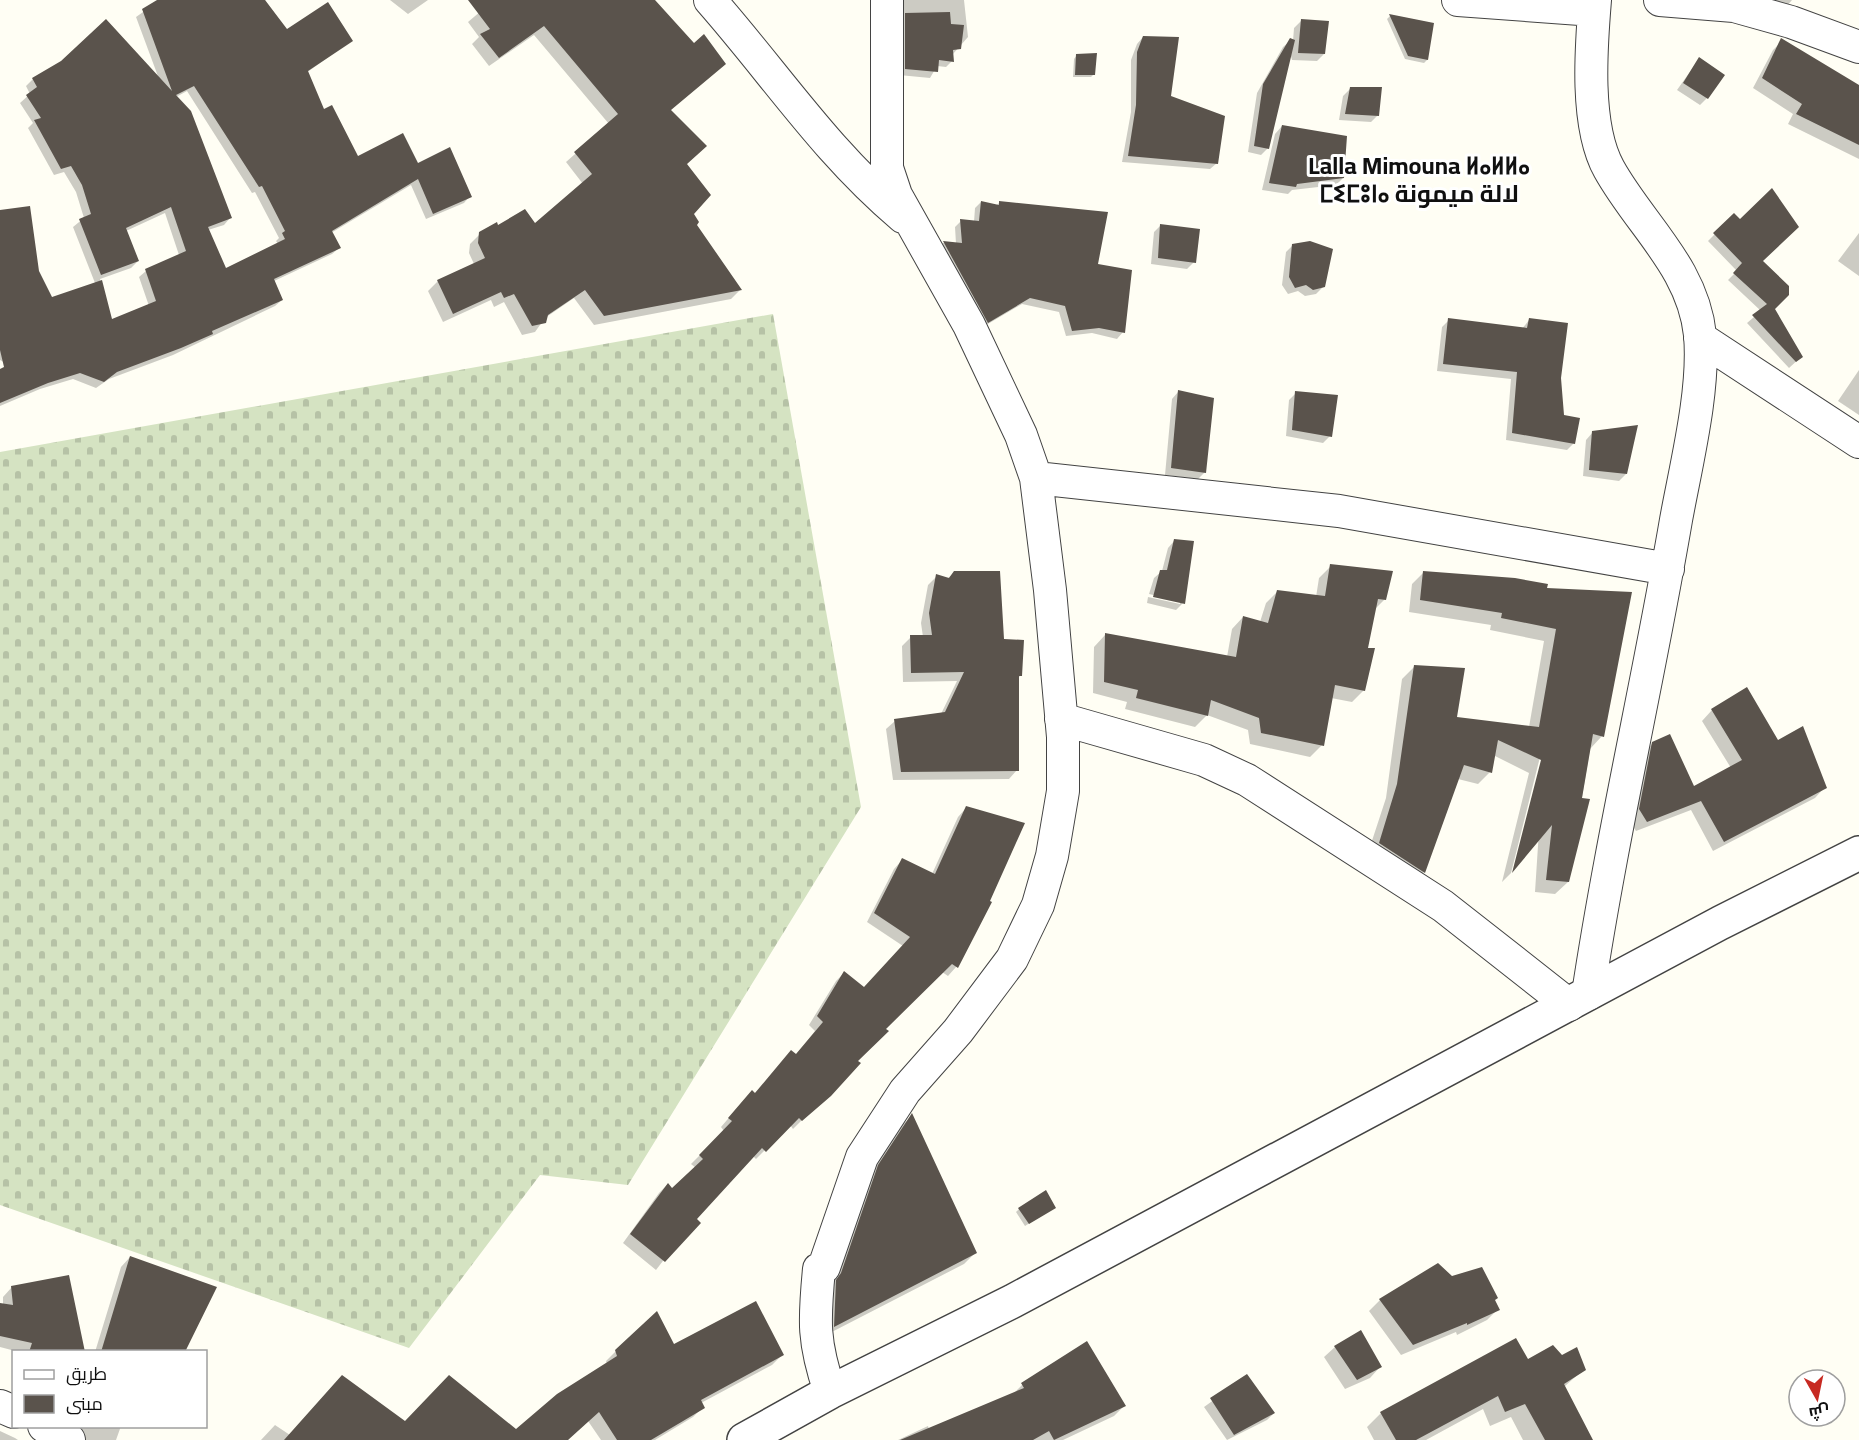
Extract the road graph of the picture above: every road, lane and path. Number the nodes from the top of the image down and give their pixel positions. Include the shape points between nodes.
1 (710, 0) edge
2 (887, 0) edge
3 (1458, 0) edge
4 (1660, 0) edge
5 (1595, 5) edge
6 (1859, 47) edge
7 (910, 223) junction
8 (1700, 338) junction
9 (1859, 442) edge
10 (1036, 478) junction
11 (1668, 569) junction
12 (1061, 719) junction
13 (1859, 853) edge
14 (1578, 999) junction
15 (830, 1392) junction
16 (48, 1428) edge
17 (69, 1440) edge
18 (744, 1440) edge

1 - 7 street via 812,127 867,187
2 - 7 street via 887,168
3 - 5 street
4 - 6 street via 1734,6
5 - 8 street via 1593,92 1597,130 1608,167 1679,271 1695,305
7 - 10 street via 969,326 1022,435
8 - 9 street
8 - 11 street via 1696,406
10 - 11 street via 1339,511
10 - 12 street
11 - 14 street
12 - 14 street via 1204,760 1247,780 1443,906
12 - 15 street via 1064,790 1038,905 1012,959 958,1031 905,1091 862,1157 824,1267 819,1269 814,1317 818,1356
13 - 14 street
14 - 15 street via 1013,1301
15 - 18 street
16 - 17 street

